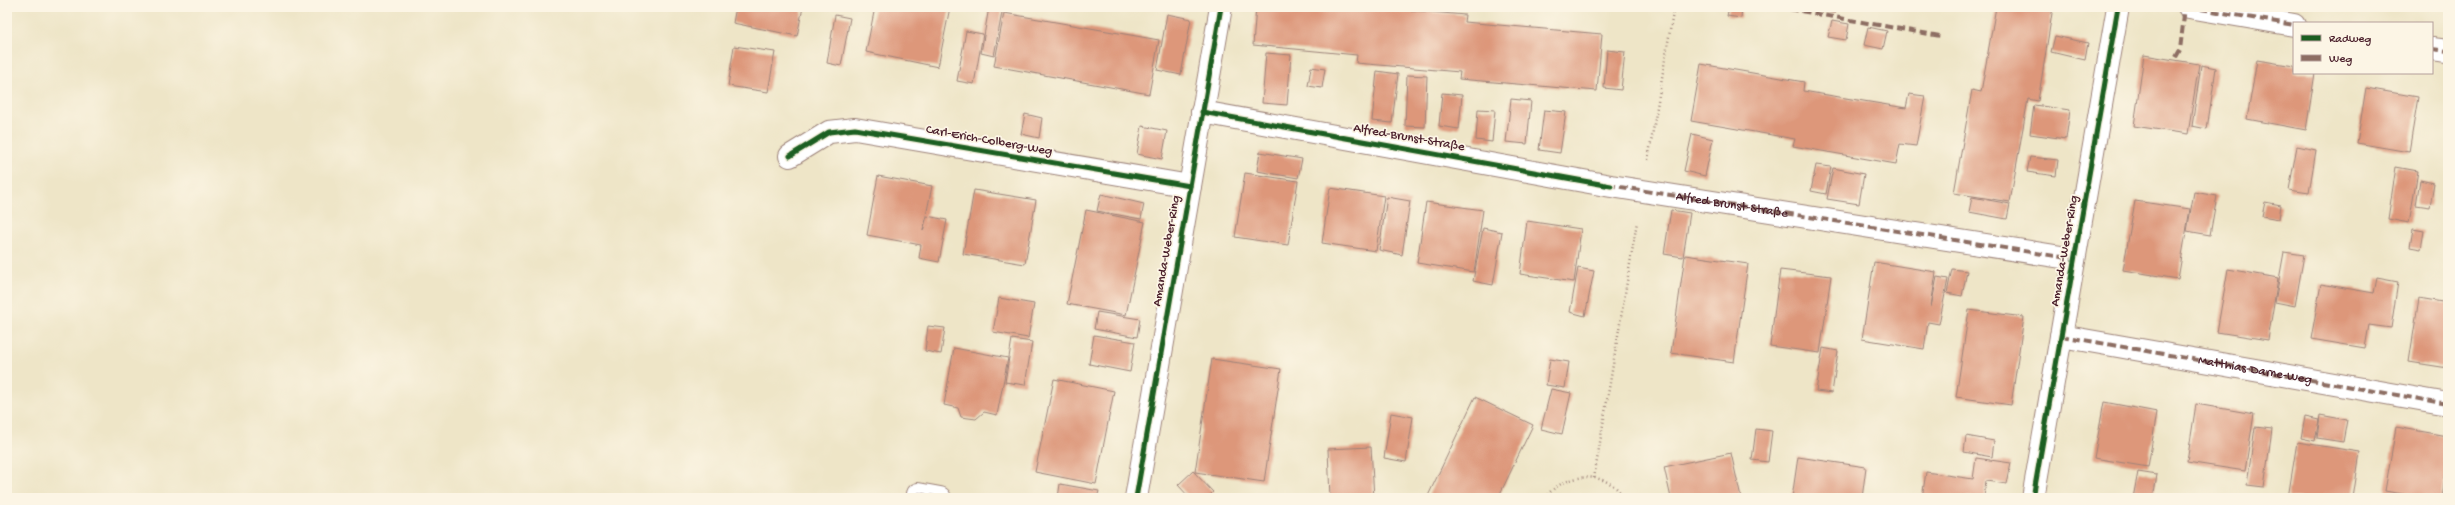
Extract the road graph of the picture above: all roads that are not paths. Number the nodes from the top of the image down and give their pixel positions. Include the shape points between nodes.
1 (1221, 7) edge
2 (2118, 7) edge
3 (2189, 7) edge
4 (2293, 25) edge
5 (2433, 49) edge
6 (2448, 51) edge
7 (1202, 112) junction
8 (790, 156) dead end
9 (1190, 186) junction
10 (2074, 259) junction
11 (2061, 336) junction
12 (2448, 404) edge
13 (918, 494) dead end
14 (940, 498) edge
15 (1136, 498) edge
16 (2033, 498) edge

1 - 7 street, Amanda-Weber-Ring
2 - 10 street, Amanda-Weber-Ring
3 - 4 street
5 - 6 street
7 - 9 street, Amanda-Weber-Ring
7 - 10 street, Alfred-Brunst-Straße via 1611,186
8 - 9 street, Carl-Erich-Colberg-Weg via 829,132 854,129
9 - 15 street, Amanda-Weber-Ring
10 - 11 street, Amanda-Weber-Ring
11 - 12 street, Matthias-Darne-Weg
11 - 16 street, Amanda-Weber-Ring
13 - 14 street

